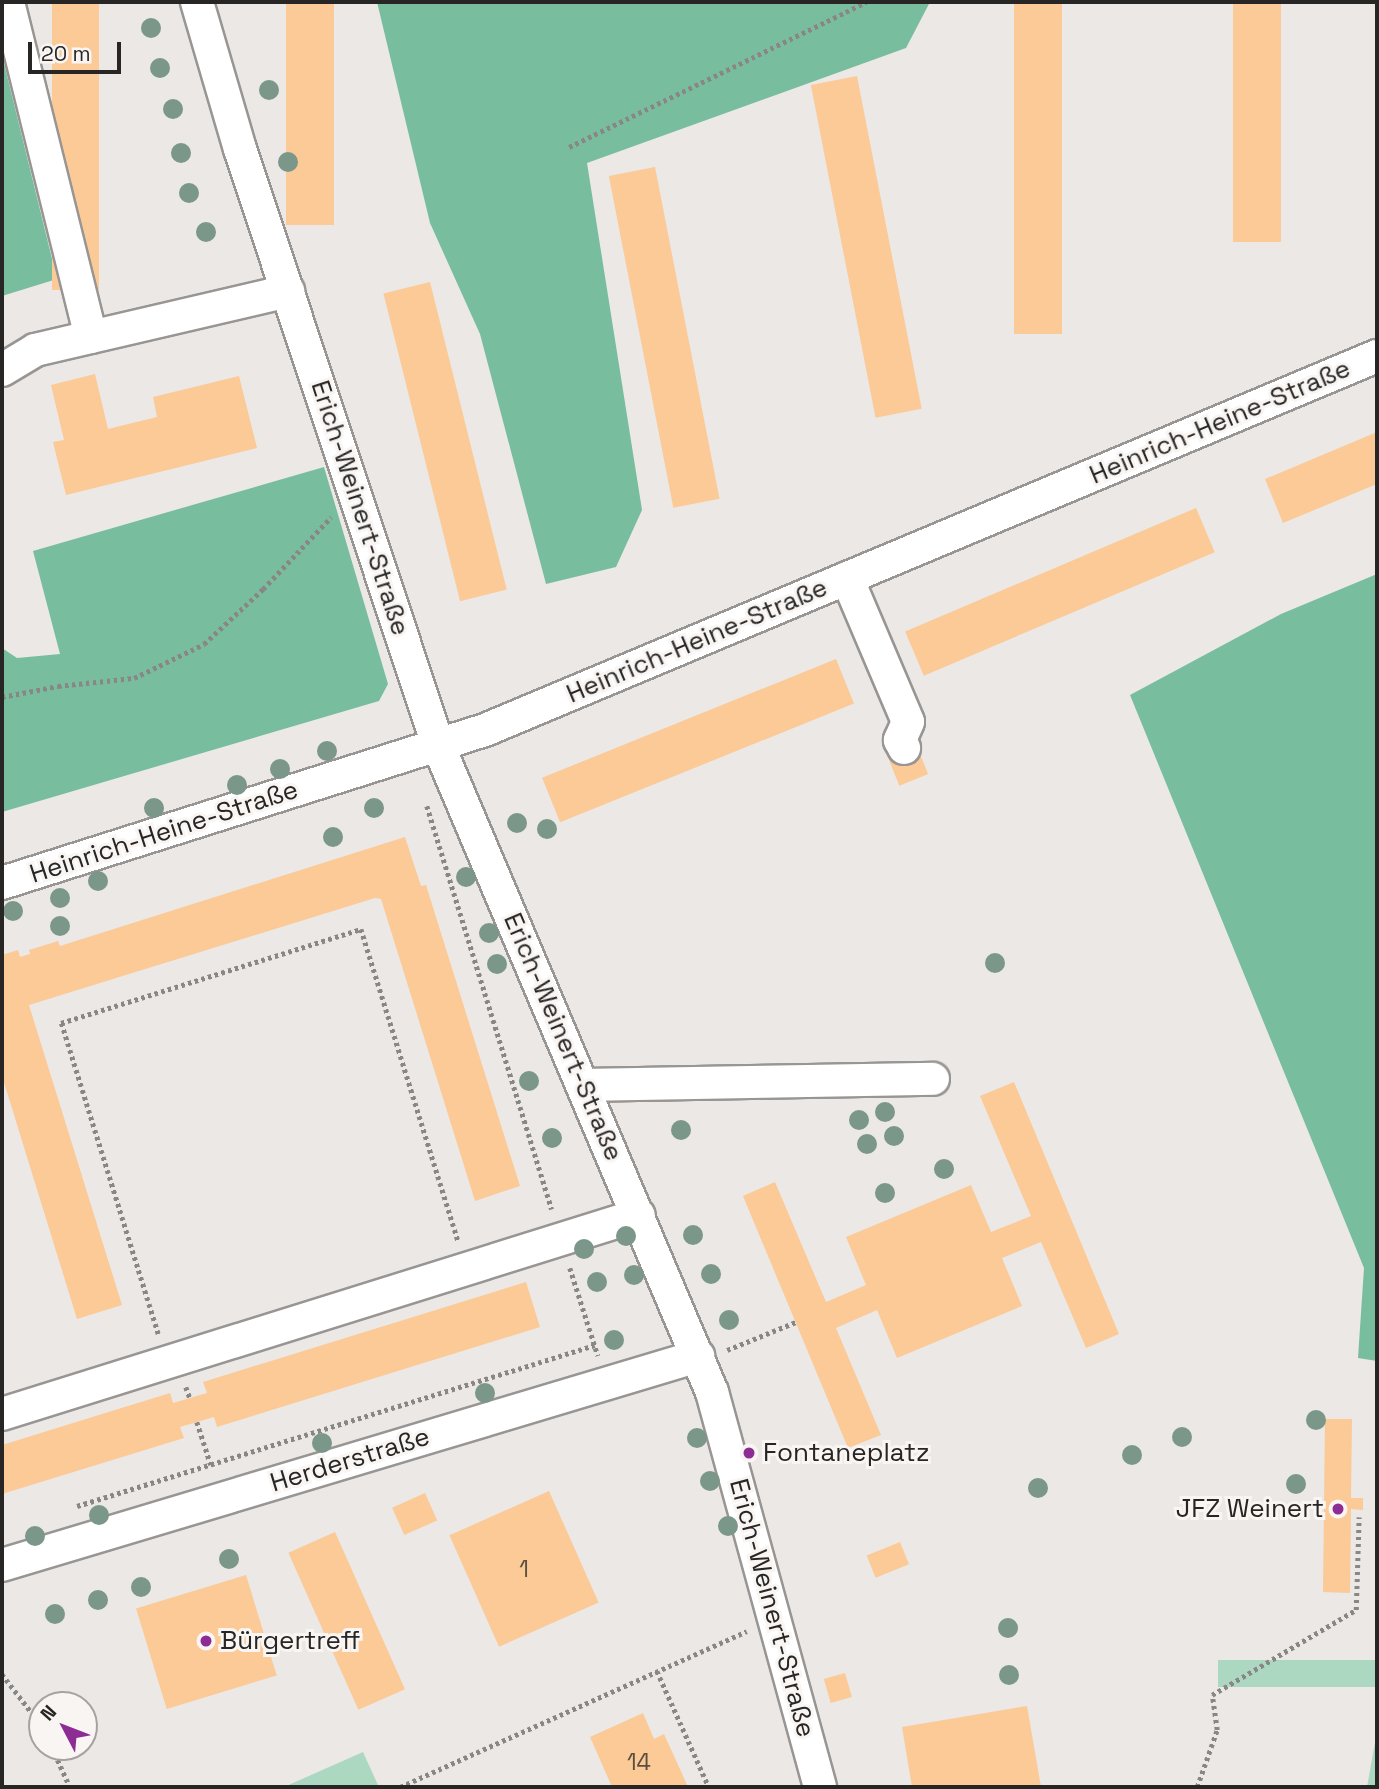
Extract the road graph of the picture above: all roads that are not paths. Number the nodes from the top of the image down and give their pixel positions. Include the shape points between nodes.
1 (8, 2) edge
2 (197, 2) edge
3 (288, 292) junction
4 (90, 337) junction
5 (1377, 356) edge
6 (2, 370) edge
7 (847, 578) junction
8 (904, 748) dead end
9 (425, 749) junction
10 (2, 883) edge
11 (933, 1079) dead end
12 (583, 1085) junction
13 (639, 1215) junction
14 (698, 1356) junction
15 (2, 1414) edge
16 (2, 1565) edge
17 (820, 1787) edge

1 - 4 street
2 - 3 street, Erich-Weinert-Straße
3 - 4 street
3 - 9 street, Erich-Weinert-Straße via 355,492
4 - 6 street via 35,350
5 - 7 street, Heinrich-Heine-Straße
7 - 8 street via 908,722 900,740
7 - 9 street, Heinrich-Heine-Straße via 485,730
9 - 10 street, Heinrich-Heine-Straße
9 - 12 street, Erich-Weinert-Straße
11 - 12 street
12 - 13 street, Erich-Weinert-Straße
13 - 14 street, Erich-Weinert-Straße
13 - 15 street
14 - 16 street, Herderstraße
14 - 17 street, Erich-Weinert-Straße via 722,1422

